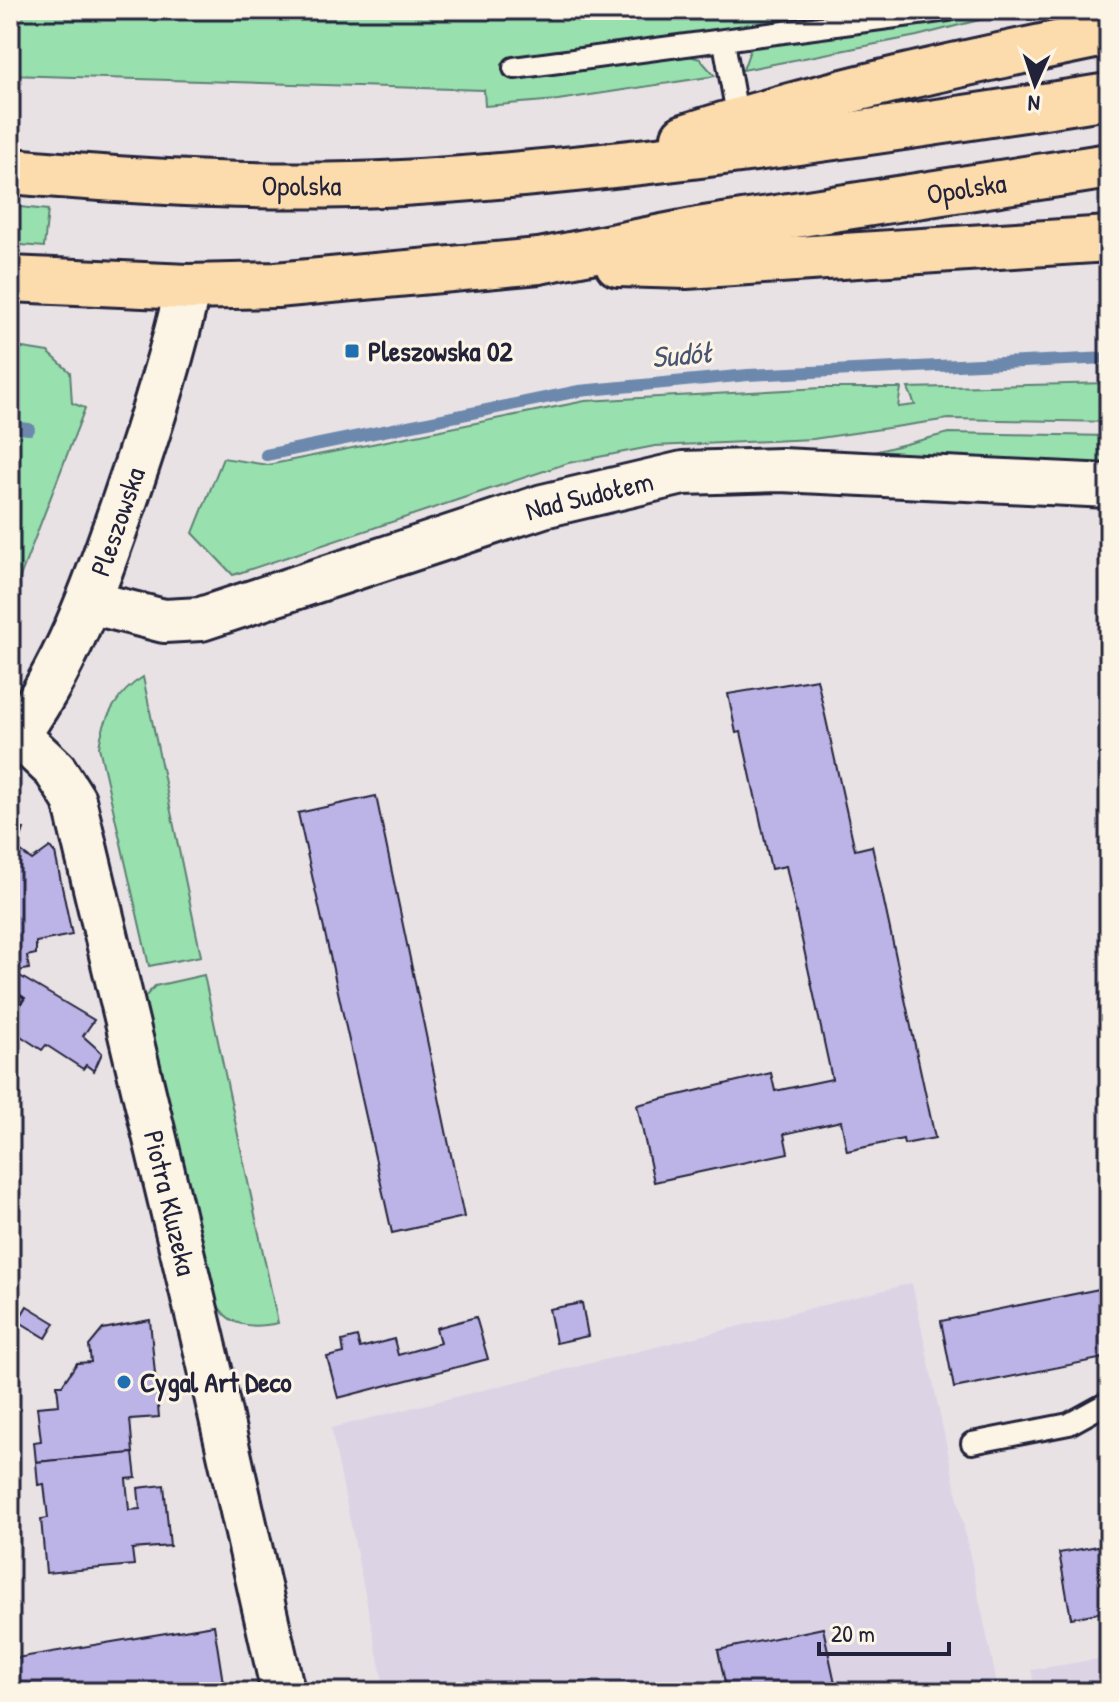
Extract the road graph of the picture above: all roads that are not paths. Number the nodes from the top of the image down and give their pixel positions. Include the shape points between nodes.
1 (948, 10) edge
2 (1109, 33) edge
3 (724, 42) junction
4 (514, 68) dead end
5 (1109, 96) edge
6 (738, 120) junction
7 (594, 165) junction
8 (1109, 166) edge
9 (10, 171) edge
10 (1109, 239) edge
11 (539, 261) junction
12 (10, 279) edge
13 (188, 287) junction
14 (1109, 486) edge
15 (89, 602) junction
16 (14, 739) edge
17 (1109, 1402) edge
18 (972, 1443) dead end
19 (283, 1692) edge

1 - 3 lane
2 - 6 main road, Opolska
3 - 4 lane
3 - 6 lane
5 - 7 main road, Opolska via 802,144
6 - 7 main road, Opolska
7 - 9 main road, Opolska via 460,179 324,185
8 - 11 main road, Opolska via 698,230
10 - 11 main road, Opolska via 686,266
11 - 13 main road, Opolska via 361,279
12 - 13 main road, Opolska
13 - 15 street, Pleszowska via 155,413
14 - 15 street, Nad Sudołem via 781,470 683,473 543,506 201,619 164,621
15 - 16 street, Pleszowska
16 - 19 street, Piotra Kluzeka via 60,777 79,820
17 - 18 lane via 1069,1424

